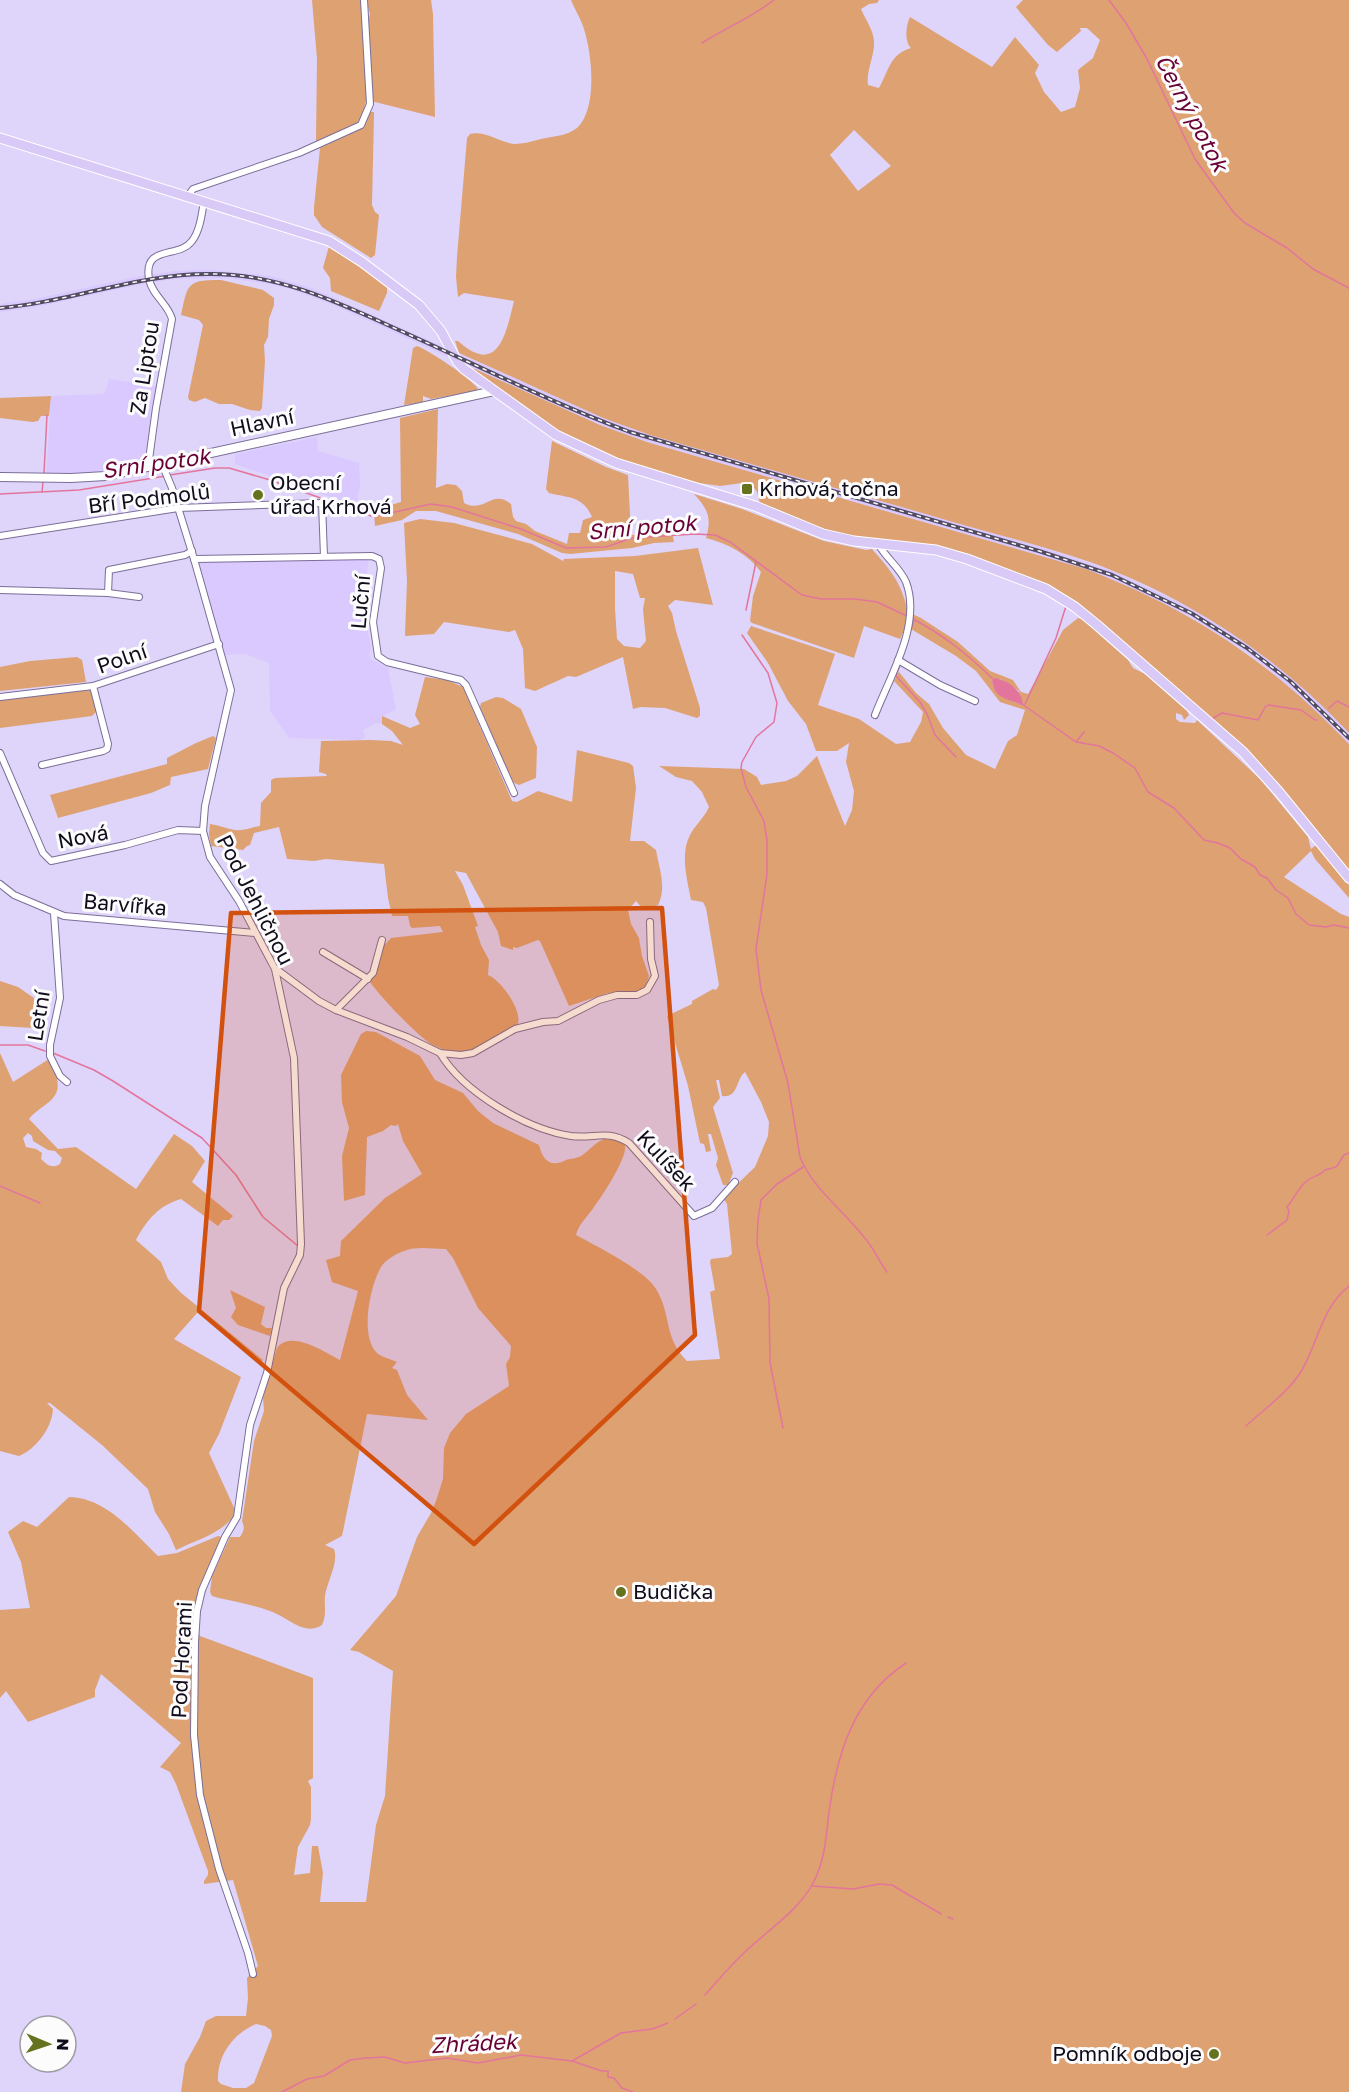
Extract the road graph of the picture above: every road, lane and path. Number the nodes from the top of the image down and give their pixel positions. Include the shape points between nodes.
1 (364, 0) edge
2 (0, 138) edge
3 (188, 196) junction
4 (204, 201) junction
5 (494, 392) junction
6 (162, 464) junction
7 (148, 466) junction
8 (0, 477) edge
9 (178, 507) junction
10 (0, 536) edge
11 (879, 545) junction
12 (192, 551) junction
13 (324, 556) junction
14 (194, 558) junction
15 (0, 590) edge
16 (108, 593) junction
17 (139, 597) dead end
18 (219, 644) junction
19 (898, 660) junction
20 (93, 686) junction
21 (0, 697) edge
22 (975, 701) dead end
23 (875, 715) dead end
24 (0, 753) edge
25 (42, 765) dead end
26 (514, 793) dead end
27 (202, 831) junction
28 (1349, 878) edge
29 (0, 884) edge
30 (54, 913) junction
31 (650, 922) dead end
32 (255, 933) junction
33 (382, 940) dead end
34 (323, 952) dead end
35 (275, 969) junction
36 (368, 979) junction
37 (336, 1010) junction
38 (440, 1053) junction
39 (67, 1082) dead end
40 (735, 1182) dead end
41 (284, 1288) joint
42 (251, 1971) dead end

1 - 3 street via 370,96 361,125 299,153 193,189
2 - 3 main road
3 - 4 main road
4 - 5 main road via 316,235 345,250 419,305 445,338 461,367
4 - 7 street, Za Liptou via 191,242 156,255 150,264 150,282 172,319
5 - 6 street, Hlavní
5 - 11 main road via 556,435 616,463 743,502 823,534
6 - 7 street, Hlavní
6 - 9 street, Pod Jehličnou
7 - 8 street, Hlavní via 87,478
9 - 10 street, Bří Podmolů
9 - 12 street, Pod Jehličnou
9 - 13 street, Bří Podmolů via 322,503
11 - 19 street via 906,582 910,594 910,617
11 - 28 main road via 936,550 967,559 1047,589 1075,607 1243,752
12 - 14 street, Pod Jehličnou
12 - 16 street via 109,570
13 - 14 street, Luční
13 - 26 street, Luční via 379,559 373,622 378,656 466,685
14 - 18 street, Pod Jehličnou
15 - 16 street
16 - 17 street
18 - 20 street, Polní
18 - 27 street, Pod Jehličnou via 231,690
19 - 22 street
19 - 23 street
20 - 21 street
20 - 25 street, Polní via 107,749
24 - 27 street, Nová via 43,853 51,861 178,830
27 - 32 street, Pod Jehličnou via 210,857
29 - 30 street, Barvířka via 14,895
30 - 32 street, Barvířka
30 - 39 street, Letní via 60,998 50,1056
31 - 38 street, Kulíšek via 655,976 647,990 599,1000 558,1022 515,1029 473,1053
32 - 35 street, Pod Jehličnou
33 - 36 street
34 - 36 street
35 - 37 street, Kulíšek
35 - 41 street, Pod Jehličnou via 294,1058 301,1236 300,1255
36 - 37 street
37 - 38 street, Kulíšek
38 - 40 street, Kulíšek via 466,1083 511,1115 571,1136 621,1137 694,1216 712,1208
41 - 42 street, Pod Horami via 267,1373 250,1425 237,1517 202,1590 195,1642 194,1735 200,1795

